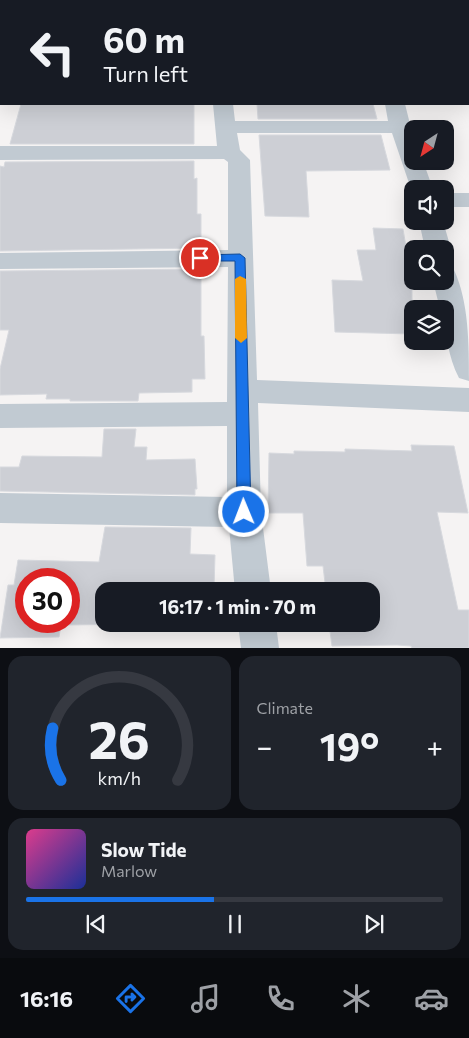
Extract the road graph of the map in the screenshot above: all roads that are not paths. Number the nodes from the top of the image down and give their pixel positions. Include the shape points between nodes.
1 (395, 105) edge
2 (226, 127) edge
3 (400, 127) junction
4 (0, 153) edge
5 (419, 180) edge
6 (454, 200) edge
7 (469, 200) edge
8 (240, 258) junction
9 (0, 261) edge
10 (449, 290) edge
11 (469, 370) edge
12 (469, 400) edge
13 (242, 402) junction
14 (0, 416) edge
15 (0, 508) edge
16 (244, 512) junction
17 (252, 582) edge
18 (258, 632) edge
19 (260, 648) edge

1 - 3 street
2 - 3 street
2 - 4 street
2 - 8 street via 239,160
3 - 5 street
6 - 7 street
8 - 9 street
8 - 13 street
10 - 11 street
12 - 13 street
13 - 14 street
13 - 16 street
15 - 16 street
16 - 17 street
18 - 19 street

